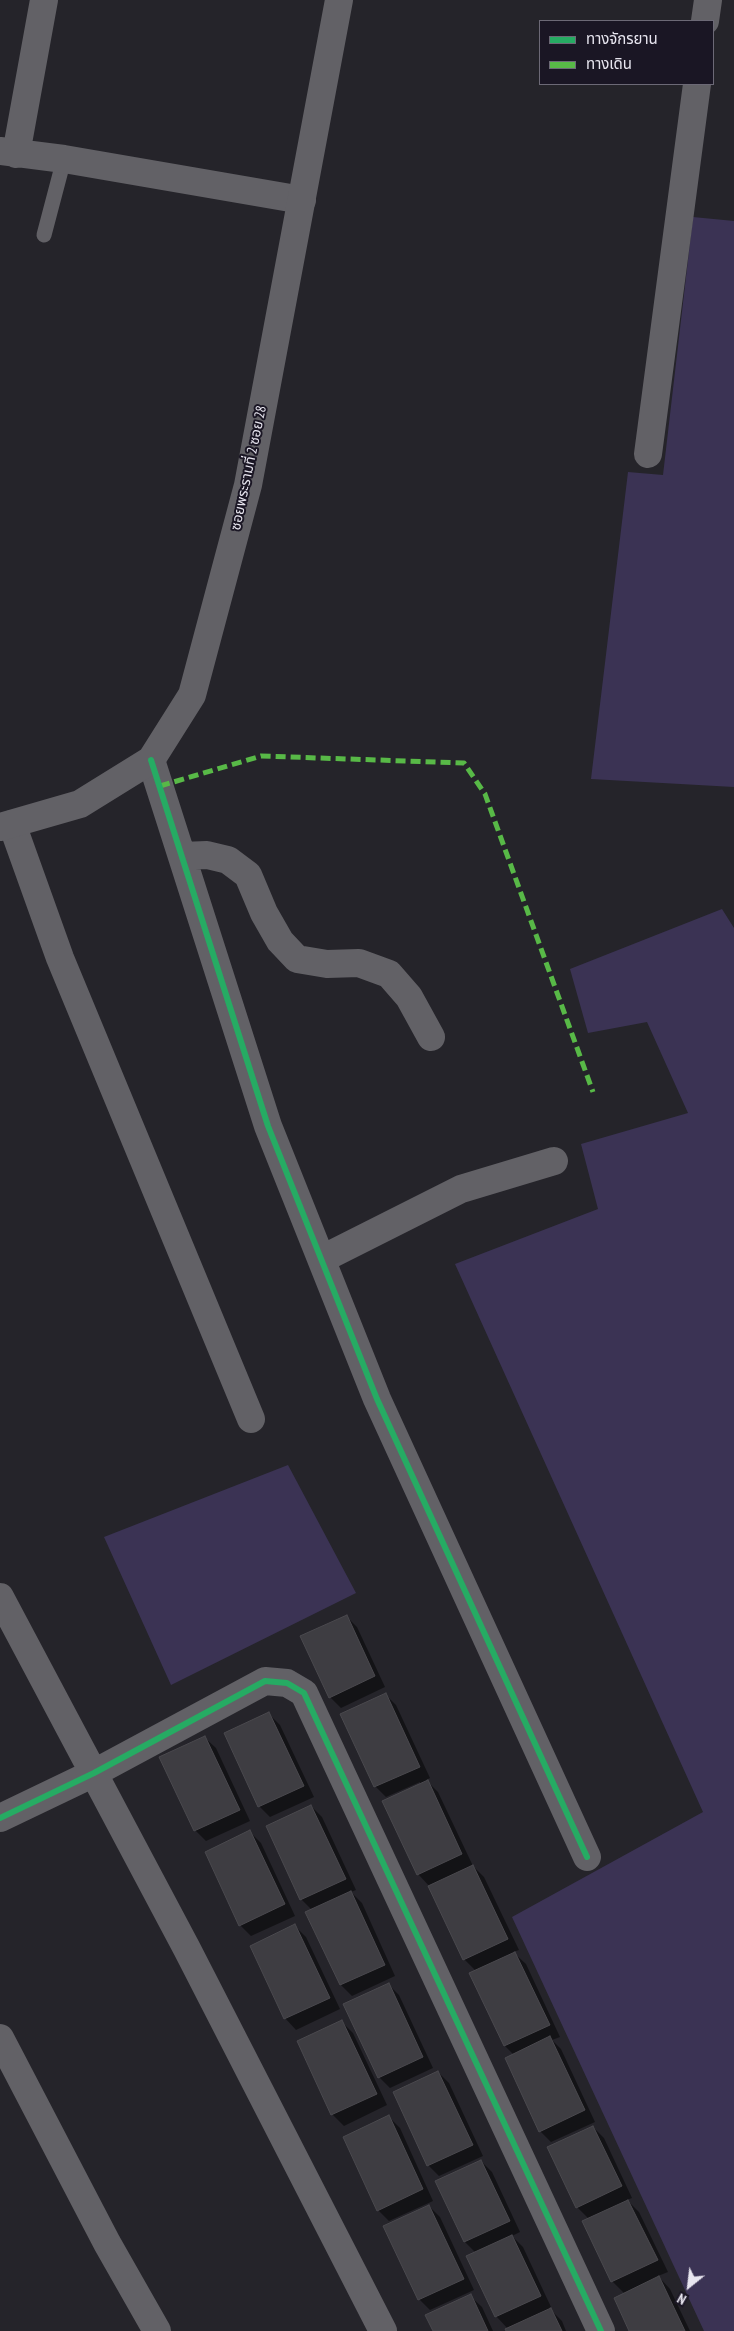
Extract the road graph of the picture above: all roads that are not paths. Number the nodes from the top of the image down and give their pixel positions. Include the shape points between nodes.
1 (44, 0) edge
2 (339, 0) edge
3 (708, 0) edge
4 (705, 20) edge
5 (696, 85) edge
6 (8, 152) edge
7 (64, 159) junction
8 (302, 200) junction
9 (44, 236) dead end
10 (648, 454) dead end
11 (151, 760) junction
12 (6, 825) edge
13 (182, 856) junction
14 (430, 1037) dead end
15 (554, 1161) dead end
16 (322, 1260) junction
17 (251, 1419) dead end
18 (0, 1597) edge
19 (94, 1773) junction
20 (0, 1818) edge
21 (587, 1857) dead end
22 (0, 2038) edge
23 (157, 2331) edge
24 (383, 2331) edge
25 (601, 2331) edge

1 - 6 street
2 - 8 street, ซอยพระรามที่ 2 ซอย 28
3 - 4 street
5 - 10 street
6 - 7 street
7 - 8 street
7 - 9 lane
8 - 11 street, ซอยพระรามที่ 2 ซอย 28 via 248,485 192,695
11 - 12 street, ซอยพระรามที่ 2 ซอย 28 via 80,804
11 - 13 street
12 - 17 street
13 - 14 street via 207,855 228,860 248,875 280,941 297,959 327,964 360,963 390,974 409,997
13 - 16 street via 268,1126
15 - 16 street via 461,1189
16 - 21 street via 377,1399
18 - 19 street
19 - 20 street
19 - 24 street
19 - 25 street via 265,1681 287,1683 304,1693
22 - 23 street

